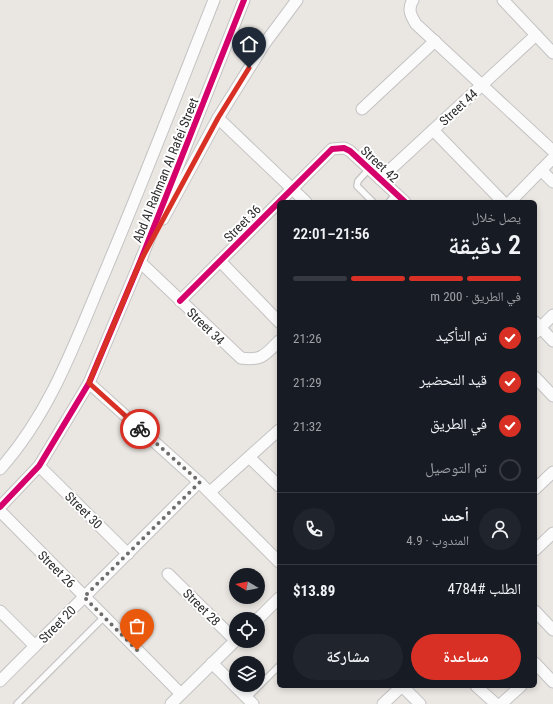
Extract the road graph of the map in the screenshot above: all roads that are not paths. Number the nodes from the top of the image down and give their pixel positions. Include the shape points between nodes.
1 (214, 0) edge
2 (244, 0) edge
3 (297, 0) edge
4 (413, 0) edge
5 (503, 0) edge
6 (536, 35) junction
7 (435, 41) junction
8 (553, 53) edge
9 (482, 85) junction
10 (362, 110) dead end
11 (218, 118) junction
12 (433, 130) junction
13 (338, 147) joint
14 (553, 151) edge
15 (553, 158) edge
16 (369, 169) junction
17 (542, 170) junction
18 (380, 179) junction
19 (553, 182) edge
20 (292, 189) junction
21 (392, 198) edge
22 (281, 200) edge
23 (304, 200) edge
24 (371, 200) edge
25 (501, 200) edge
26 (512, 200) edge
27 (277, 204) edge
28 (220, 261) junction
29 (140, 262) junction
30 (180, 301) junction
31 (553, 315) edge
32 (277, 320) edge
33 (537, 327) edge
34 (553, 341) edge
35 (277, 343) edge
36 (537, 379) edge
37 (89, 383) junction
38 (553, 396) edge
39 (277, 432) edge
40 (250, 456) junction
41 (39, 466) junction
42 (0, 469) edge
43 (553, 472) edge
44 (200, 482) junction
45 (537, 482) edge
46 (277, 484) edge
47 (210, 492) junction
48 (0, 507) edge
49 (0, 511) edge
50 (553, 534) edge
51 (537, 548) edge
52 (128, 554) junction
53 (277, 560) edge
54 (168, 574) dead end
55 (84, 597) junction
56 (277, 600) edge
57 (0, 611) edge
58 (265, 612) edge
59 (537, 613) edge
60 (104, 617) junction
61 (553, 630) edge
62 (229, 633) edge
63 (35, 646) junction
64 (229, 647) edge
65 (212, 663) junction
66 (277, 668) edge
67 (537, 669) edge
68 (0, 681) edge
69 (553, 682) edge
70 (400, 688) edge
71 (404, 688) edge
72 (478, 688) edge
73 (519, 688) edge
74 (181, 694) junction
75 (250, 701) edge
76 (17, 704) edge
77 (171, 704) edge
78 (383, 704) edge
79 (420, 704) edge
80 (496, 704) edge
81 (502, 704) edge

1 - 42 street, Abd Al Rahman Al Rafei Street via 115,249 63,370 42,413
2 - 29 street, Abd Al Rahman Al Rafei Street
3 - 11 street, Abd Al Rahman Al Rafei Street via 265,43
4 - 7 street via 410,15
5 - 6 street
6 - 8 street
6 - 9 street, Street 44
7 - 9 street
7 - 10 street
9 - 12 street, Street 44
9 - 14 street
11 - 20 street
11 - 29 street, Abd Al Rahman Al Rafei Street
12 - 18 street, Street 44
12 - 25 street
13 - 16 street, Street 42 via 350,151
13 - 20 street, Street 36 via 328,153
15 - 17 street
16 - 18 street, Street 42
16 - 24 lane via 358,181 357,186
17 - 19 street
17 - 26 street
18 - 21 street, Street 42
20 - 22 street, Street 36
20 - 23 street
27 - 28 street, Street 36
28 - 30 street, Street 36
28 - 32 street
29 - 30 street, Street 34
29 - 37 street, Abd Al Rahman Al Rafei Street
30 - 35 street, Street 34 via 241,358 254,360 266,354
31 - 33 street
33 - 34 street
36 - 38 street
37 - 41 street, Abd Al Rahman Al Rafei Street
37 - 44 street
39 - 40 street
40 - 46 street
40 - 47 street
41 - 48 street, Abd Al Rahman Al Rafei Street
41 - 52 street, Street 30
43 - 45 street
44 - 47 street
44 - 52 street, Street 20
47 - 53 street
49 - 55 street, Street 26
50 - 51 street
52 - 55 street, Street 20
54 - 62 street, Street 28
55 - 60 street, Street 26
55 - 63 street, Street 20
56 - 58 street
57 - 63 street
59 - 61 street
60 - 74 street, Street 26
60 - 76 lane
63 - 68 street, Street 20
64 - 65 street
65 - 74 street
65 - 75 street
66 - 75 lane
67 - 69 street
70 - 78 street
71 - 79 street
72 - 80 street
73 - 81 street
74 - 77 street

